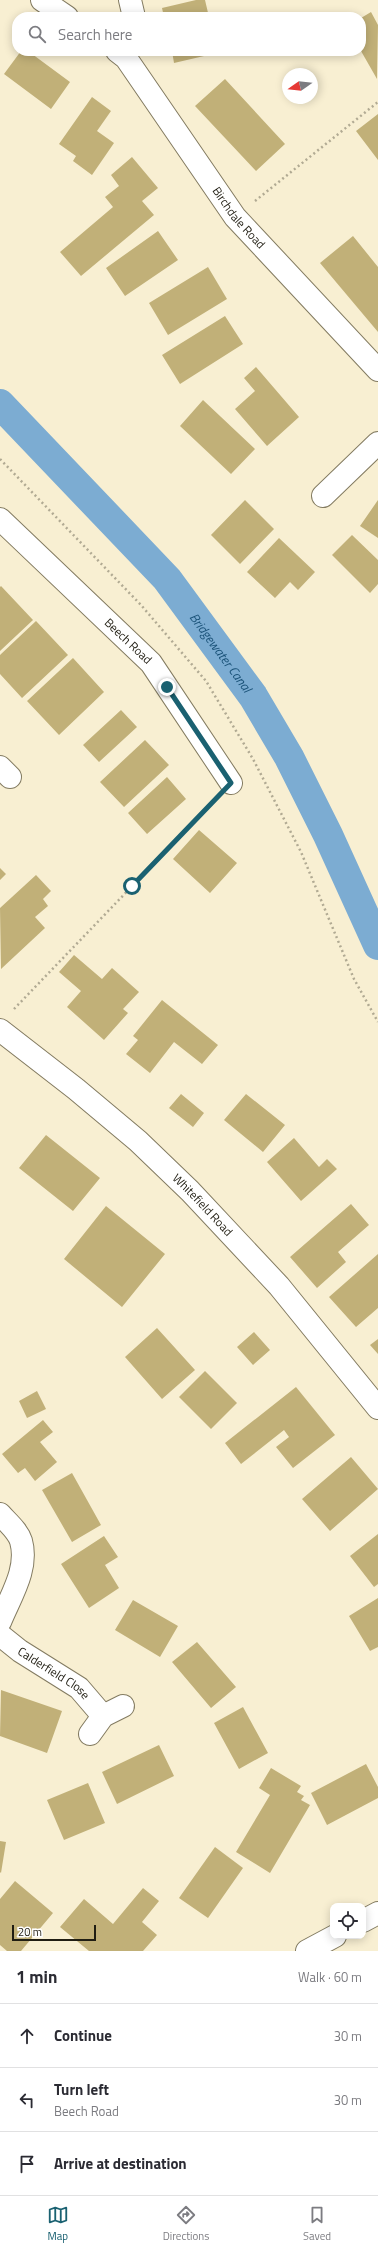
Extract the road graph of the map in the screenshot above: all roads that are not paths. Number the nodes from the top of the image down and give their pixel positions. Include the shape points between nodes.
1 (42, 0) edge
2 (130, 0) edge
3 (60, 12) edge
4 (133, 12) edge
5 (126, 56) edge
6 (378, 370) edge
7 (378, 443) edge
8 (322, 496) dead end
9 (0, 519) edge
10 (231, 783) road end
11 (6, 1021) edge
12 (378, 1408) edge
13 (0, 1514) edge
14 (0, 1622) edge
15 (0, 1635) edge
16 (123, 1706) dead end
17 (103, 1716) junction
18 (90, 1734) dead end
19 (378, 1913) edge
20 (366, 1919) edge
21 (330, 1939) edge
22 (307, 1951) edge

1 - 3 street
2 - 4 street
5 - 6 street, Birchdale Road via 235,217
7 - 8 street
9 - 10 street, Beech Road via 151,663
11 - 12 street, Whitefield Road via 76,1089 138,1141 190,1191 279,1286
13 - 14 street via 21,1541 22,1558 20,1576
15 - 17 street, Calderfield Close via 20,1651 79,1688
16 - 17 street
17 - 18 street
19 - 20 street
21 - 22 street

